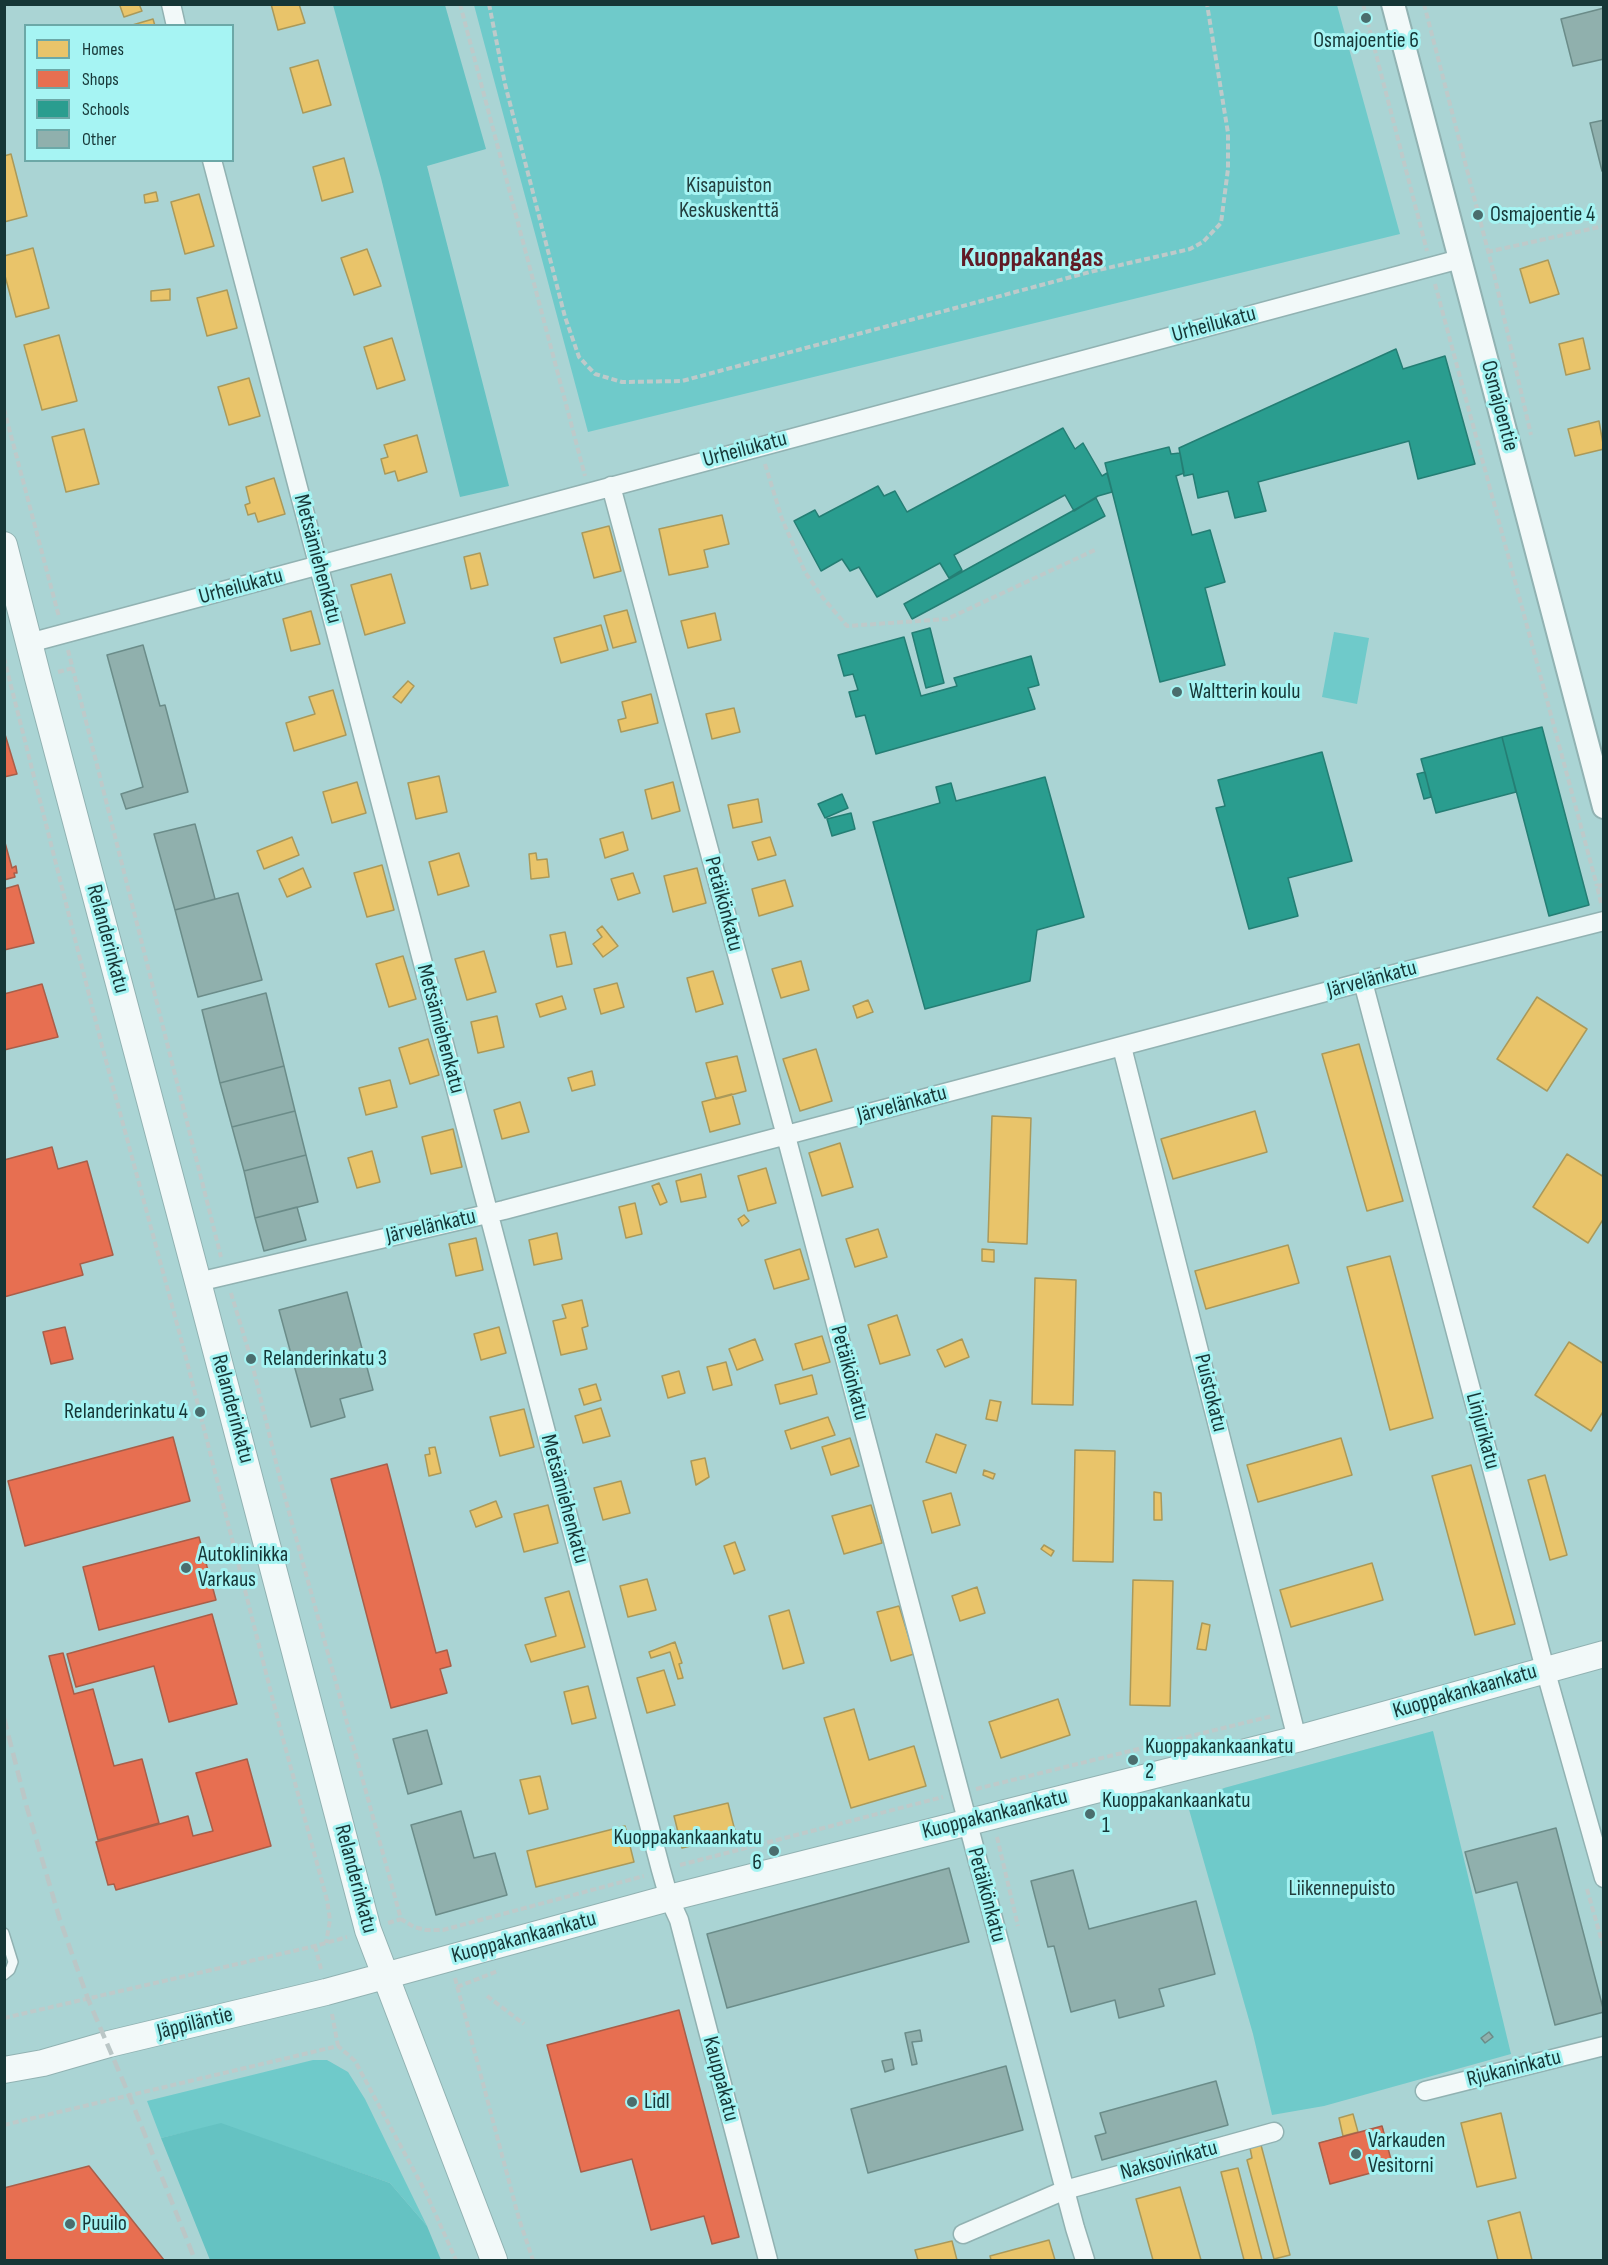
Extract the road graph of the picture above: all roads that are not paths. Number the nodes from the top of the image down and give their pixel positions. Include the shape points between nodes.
1 (171, 4) edge
2 (1394, 4) edge
3 (176, 24) edge
4 (213, 162) edge
5 (1460, 259) junction
6 (611, 486) junction
7 (4, 545) edge
8 (319, 565) junction
9 (29, 643) junction
10 (1604, 807) edge
11 (1604, 921) edge
12 (1363, 982) junction
13 (1122, 1047) junction
14 (786, 1136) junction
15 (489, 1214) junction
16 (198, 1282) junction
17 (1604, 1654) edge
18 (1545, 1669) junction
19 (1297, 1739) junction
20 (967, 1822) junction
21 (1604, 1878) edge
22 (669, 1898) junction
23 (4, 1933) edge
24 (4, 1975) edge
25 (386, 1975) junction
26 (1604, 2046) edge
27 (4, 2070) edge
28 (1425, 2091) dead end
29 (1274, 2132) dead end
30 (1065, 2190) junction
31 (963, 2234) dead end
32 (494, 2260) edge
33 (768, 2260) edge
34 (1085, 2260) edge

1 - 3 street
2 - 5 street, Osmajoentie
4 - 8 street, Metsämiehenkatu
5 - 6 street, Urheilukatu
5 - 10 street, Osmajoentie
6 - 8 street, Urheilukatu
6 - 14 street, Petäikönkatu
7 - 9 main road, Relanderinkatu
8 - 9 street, Urheilukatu
8 - 15 street, Metsämiehenkatu
9 - 16 main road, Relanderinkatu
11 - 12 street, Järvelänkatu
12 - 13 street, Järvelänkatu
12 - 18 street, Linjurikatu
13 - 14 street, Järvelänkatu
13 - 19 street, Puistokatu
14 - 15 street, Järvelänkatu
14 - 20 street, Petäikönkatu
15 - 16 street, Järvelänkatu
15 - 22 street, Metsämiehenkatu
16 - 25 main road, Relanderinkatu via 368,1930
17 - 18 main road, Kuoppakankaankatu
18 - 19 main road, Kuoppakankaankatu
18 - 21 street, Linjurikatu
19 - 20 main road, Kuoppakankaankatu
20 - 22 main road, Kuoppakankaankatu
20 - 30 street, Petäikönkatu
22 - 25 main road, Kuoppakankaankatu
22 - 33 street, Kauppakatu via 679,1920
23 - 24 lane via 13,1962
25 - 27 main road, Jäppiläntie
25 - 32 main road, Relanderinkatu
26 - 28 street, Rjukaninkatu
29 - 30 street, Naksovinkatu
30 - 31 street, Naksovinkatu
30 - 34 street, Petäikönkatu

